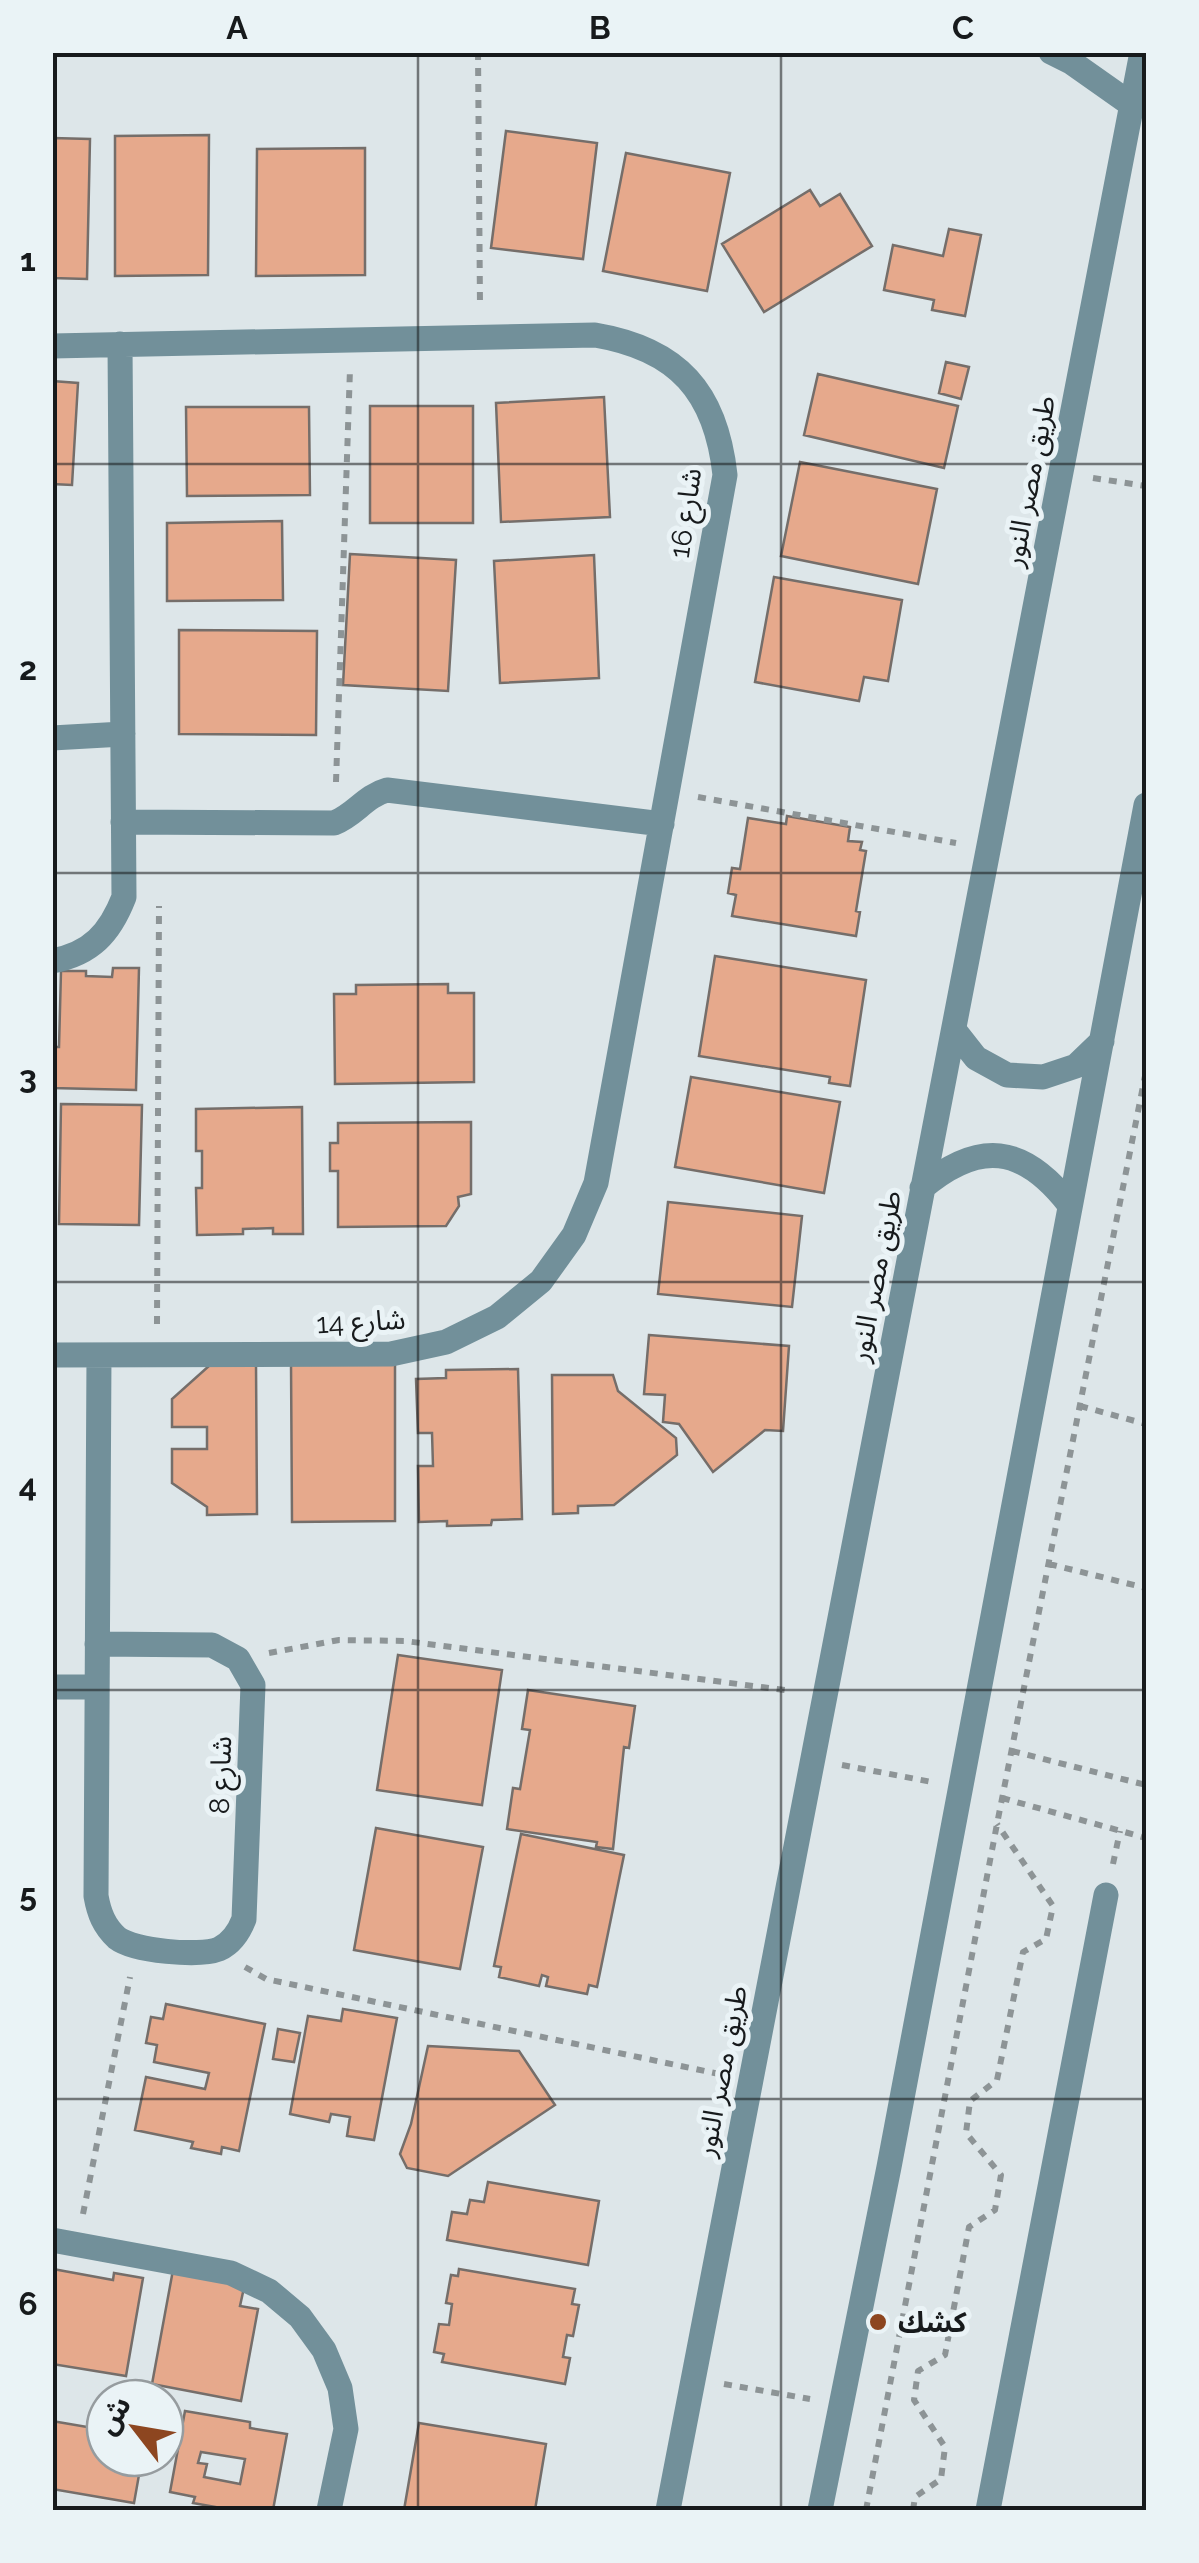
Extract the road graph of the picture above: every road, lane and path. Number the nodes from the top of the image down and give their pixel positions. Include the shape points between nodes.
1 (478, 52) edge
2 (1050, 52) edge
3 (1142, 52) edge
4 (1132, 105) junction
5 (480, 338) junction
6 (351, 340) junction
7 (120, 344) junction
8 (52, 346) edge
9 (1062, 472) junction
10 (1146, 486) edge
11 (123, 734) junction
12 (52, 738) edge
13 (667, 792) junction
14 (1146, 805) edge
15 (124, 822) junction
16 (334, 823) junction
17 (662, 824) junction
18 (989, 849) junction
19 (158, 901) dead end
20 (52, 961) edge
21 (954, 1030) junction
22 (1102, 1041) junction
23 (1146, 1071) edge
24 (596, 1183) joint
25 (922, 1188) junction
26 (1068, 1204) junction
27 (52, 1355) edge
28 (99, 1355) junction
29 (156, 1355) junction
30 (1080, 1406) junction
31 (1146, 1424) edge
32 (1049, 1564) junction
33 (1146, 1588) edge
34 (98, 1644) junction
35 (238, 1659) junction
36 (52, 1687) edge
37 (97, 1687) junction
38 (823, 1695) junction
39 (1012, 1751) junction
40 (811, 1759) junction
41 (1146, 1785) edge
42 (960, 1787) junction
43 (1002, 1798) junction
44 (997, 1824) junction
45 (1146, 1838) edge
46 (1106, 1894) dead end
47 (228, 1943) junction
48 (136, 1948) junction
49 (750, 2080) junction
50 (65, 2243) edge
51 (693, 2379) junction
52 (841, 2405) junction
53 (329, 2510) edge
54 (668, 2510) edge
55 (820, 2510) edge
56 (866, 2510) edge
57 (913, 2510) edge
58 (988, 2510) edge

1 - 5 path
2 - 4 street
3 - 4 street, طريق مصر النور
4 - 9 street, طريق مصر النور
5 - 6 street, شارع 16
5 - 13 street, شارع 16 via 630,341 676,367 709,407 725,475
6 - 7 street, شارع 16
6 - 16 path
7 - 8 street, شارع 16
7 - 11 street
9 - 10 path
9 - 18 street, طريق مصر النور
11 - 12 street
11 - 15 street
13 - 17 street, شارع 16
13 - 18 path
14 - 22 street
15 - 16 street
15 - 20 street via 124,897 115,920 80,954
16 - 17 street via 387,790
17 - 24 street, شارع 16
18 - 21 street, طريق مصر النور
19 - 29 path
21 - 22 street via 976,1058 1007,1075 1042,1078 1076,1066
21 - 25 street, طريق مصر النور
22 - 26 street
23 - 30 path
24 - 29 street, شارع 14 via 574,1236 541,1282 497,1318 446,1342 391,1354
25 - 26 street via 949,1165 982,1155 1017,1159 1047,1176
25 - 38 street, طريق مصر النور
26 - 42 street
27 - 28 street, شارع 14
28 - 29 street, شارع 14
28 - 34 street
30 - 31 path
30 - 32 path
32 - 33 path
32 - 39 path
34 - 35 street via 212,1645
34 - 37 street
35 - 38 path via 340,1640 405,1641
35 - 47 street, شارع 8 via 254,1686 244,1919
36 - 37 street
37 - 48 street via 96,1896 108,1928
38 - 40 street, طريق مصر النور
39 - 41 path
39 - 43 path
40 - 42 path
40 - 49 street, طريق مصر النور
42 - 52 street
43 - 44 path
43 - 45 path
44 - 56 path
44 - 57 path via 1053,1906 1046,1939 1023,1952 997,2080 970,2101 966,2133 1001,2175 995,2210 969,2228 945,2354 918,2370 914,2400 945,2447 940,2479 915,2497
46 - 58 street
47 - 48 street via 202,1952
47 - 49 path via 250,1971 266,1979
48 - 50 path
49 - 51 street, طريق مصر النور
50 - 53 street via 231,2273 269,2291 300,2317 340,2388 346,2430
51 - 52 path
51 - 54 street, طريق مصر النور
52 - 55 street

